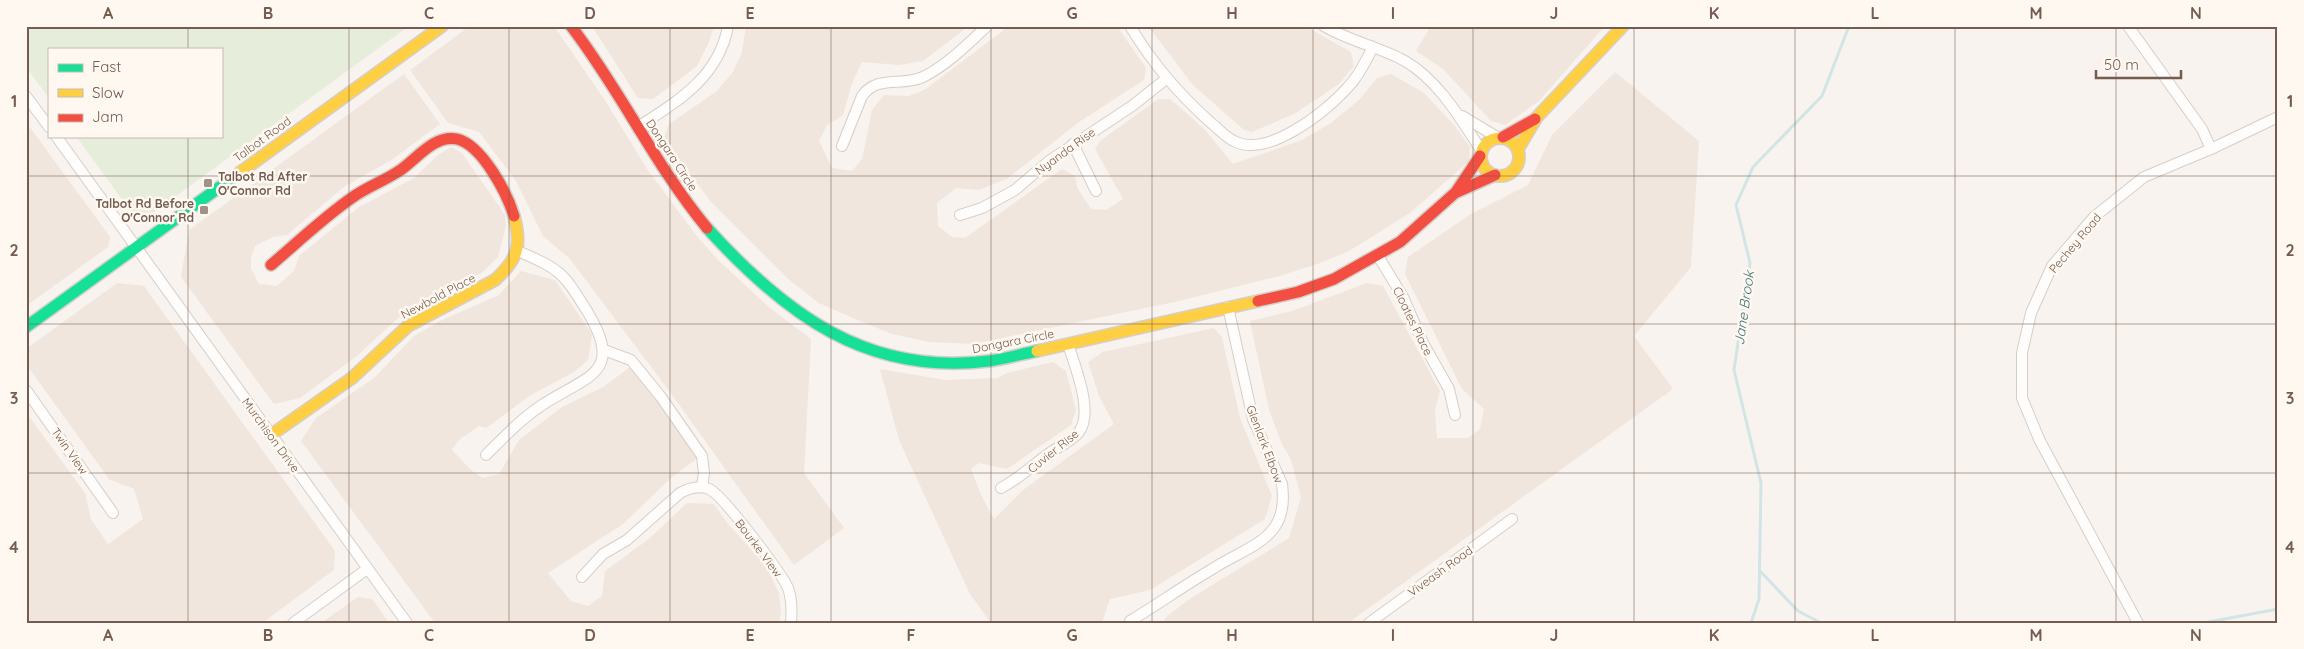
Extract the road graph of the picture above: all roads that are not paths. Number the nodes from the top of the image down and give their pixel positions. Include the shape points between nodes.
1 (442, 26) edge
2 (570, 26) edge
3 (728, 26) edge
4 (987, 26) edge
5 (1130, 26) edge
6 (1324, 26) edge
7 (1623, 26) edge
8 (2128, 26) edge
9 (1372, 48) junction
10 (1166, 79) junction
11 (26, 96) edge
12 (1458, 115) junction
13 (1537, 117) junction
14 (2278, 117) edge
15 (48, 126) edge
16 (638, 127) junction
17 (1500, 137) junction
18 (57, 138) edge
19 (1073, 144) junction
20 (842, 146) dead end
21 (1518, 149) junction
22 (2211, 149) junction
23 (1481, 153) junction
24 (1495, 175) junction
25 (1096, 191) dead end
26 (1456, 192) junction
27 (960, 215) dead end
28 (136, 247) junction
29 (518, 251) junction
30 (1378, 256) junction
31 (271, 265) dead end
32 (1228, 307) junction
33 (26, 327) edge
34 (1068, 344) junction
35 (604, 350) junction
36 (26, 390) edge
37 (1456, 415) dead end
38 (271, 435) junction
39 (486, 455) dead end
40 (702, 488) junction
41 (1001, 488) dead end
42 (113, 513) dead end
43 (1512, 519) dead end
44 (367, 569) junction
45 (582, 577) dead end
46 (1130, 621) dead end
47 (292, 623) edge
48 (407, 623) edge
49 (791, 623) edge
50 (1369, 623) edge
51 (2138, 623) edge

1 - 28 street, Talbot Road
2 - 16 street, Dongara Circle
3 - 16 street via 721,52 700,83
4 - 20 street via 961,50 923,77 911,81 882,82 867,89
5 - 10 street
6 - 9 street
7 - 13 street
8 - 22 street via 2202,129
9 - 10 street via 1350,86 1320,114 1287,134 1254,145 1233,141
9 - 12 street via 1404,61 1425,75
10 - 19 street, Nyanda Rise via 1132,106
11 - 15 street
12 - 17 street
12 - 23 street
13 - 17 street
13 - 21 street
14 - 22 street, Pechey Road
16 - 34 street, Dongara Circle via 678,190 715,238 800,314 847,342 890,357 942,364 991,361
17 - 21 street
17 - 23 street via 1487,142
18 - 28 street, Murchison Drive
19 - 25 street
19 - 27 street, Nyanda Rise via 1000,199
21 - 24 street via 1516,168 1506,175
22 - 51 street, Pechey Road via 2144,177 2094,217 2052,266 2031,313 2022,353 2022,398 2039,439
23 - 24 street via 1486,170
23 - 26 street, Dongara Circle
24 - 26 street, Dongara Circle
26 - 30 street, Dongara Circle via 1400,242
28 - 33 street, Talbot Road
28 - 38 street, Murchison Drive
29 - 31 street via 516,225 509,200 473,148 455,139 432,145 406,167 355,196
29 - 35 street via 551,266 567,278 596,327
29 - 38 street, Newbold Place via 495,280 416,321 364,368
30 - 32 street, Dongara Circle via 1334,279 1298,292
30 - 37 street, Cloates Place via 1403,297 1423,343 1449,388
32 - 34 street, Dongara Circle
32 - 46 street, Glenlark Elbow via 1252,414 1282,484 1281,516 1260,542 1202,574
34 - 41 street, Cuvier Rise via 1086,406 1083,426 1071,440
35 - 39 street via 588,379 534,411
35 - 40 street via 632,360 662,397 702,456
36 - 42 street, Twin View
38 - 44 street, Murchison Drive
40 - 45 street via 689,488 680,493 627,540 597,559
40 - 49 street, Bourke View via 711,489 729,506 780,572 789,590
43 - 50 street, Viveash Road
44 - 47 street
44 - 48 street, Murchison Drive

